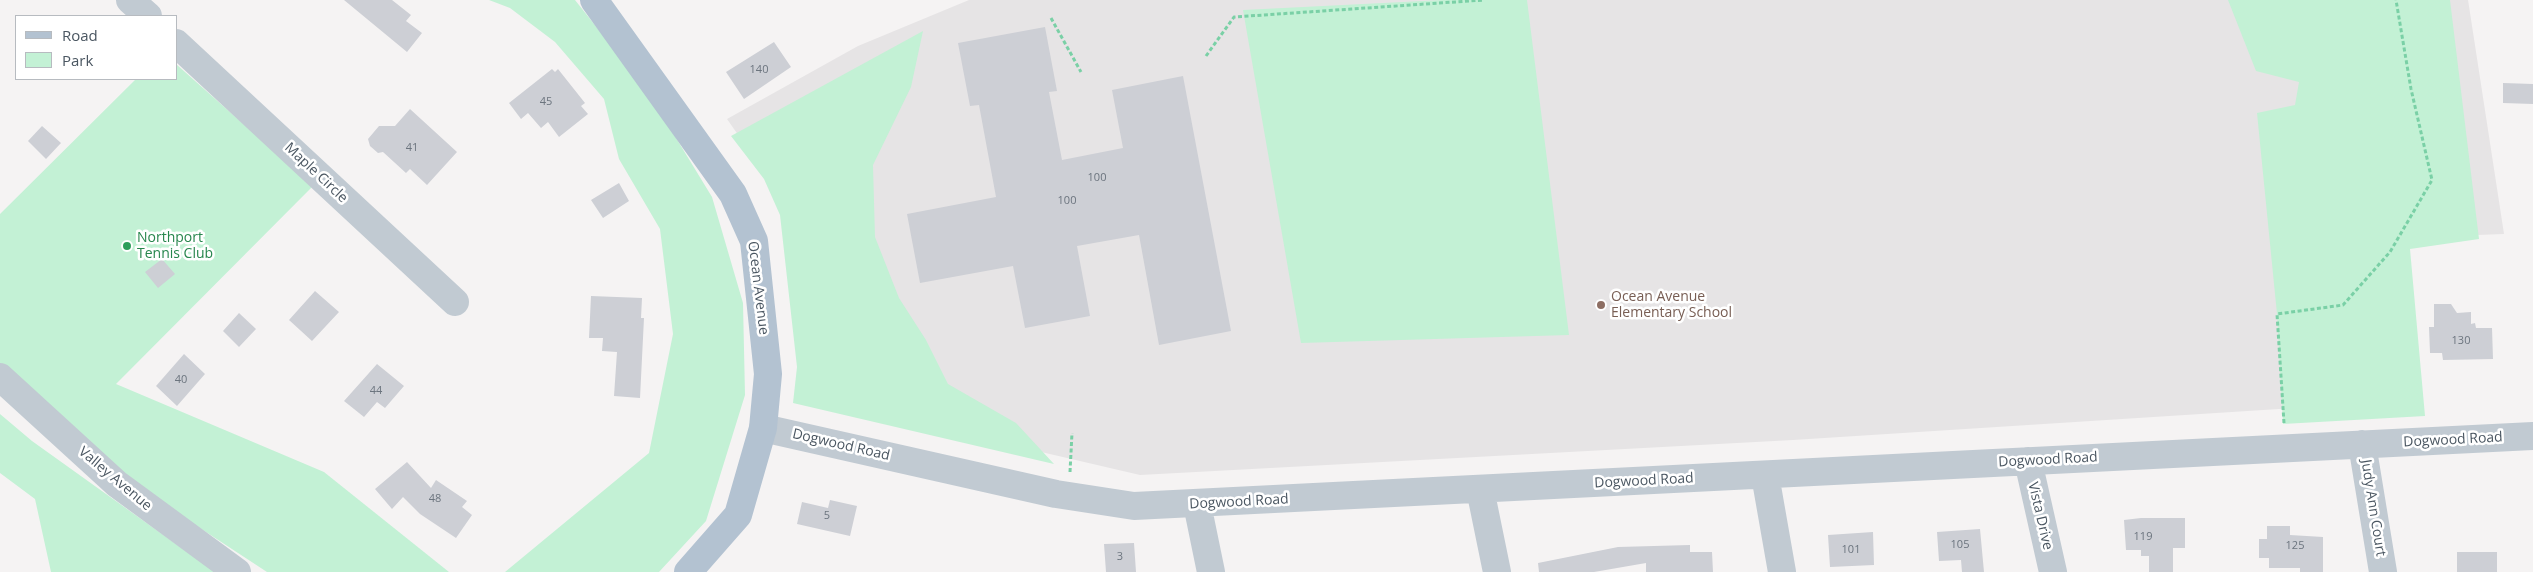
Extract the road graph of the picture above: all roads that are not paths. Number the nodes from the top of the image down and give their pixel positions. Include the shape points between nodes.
1 (130, 0) edge
2 (594, 0) edge
3 (147, 15) edge
4 (178, 45) edge
5 (455, 302) dead end
6 (0, 377) edge
7 (763, 428) junction
8 (2533, 436) edge
9 (2362, 444) junction
10 (2028, 461) junction
11 (1765, 475) junction
12 (1480, 489) junction
13 (1197, 504) junction
14 (237, 572) edge
15 (688, 572) edge
16 (1211, 572) edge
17 (1497, 572) edge
18 (1782, 572) edge
19 (2053, 572) edge
20 (2383, 572) edge

1 - 3 street
2 - 7 main road, Ocean Avenue via 733,194 754,241 768,374
4 - 5 street, Maple Circle
6 - 14 street, Valley Avenue via 117,484
7 - 13 street, Dogwood Road via 1056,494 1134,506
7 - 15 main road, Ocean Avenue via 738,515
8 - 9 street, Dogwood Road
9 - 10 street, Dogwood Road
9 - 20 street, Judy Ann Court
10 - 11 street, Dogwood Road
10 - 19 street, Vista Drive
11 - 12 street, Dogwood Road
11 - 18 street
12 - 13 street, Dogwood Road
12 - 17 street
13 - 16 street

